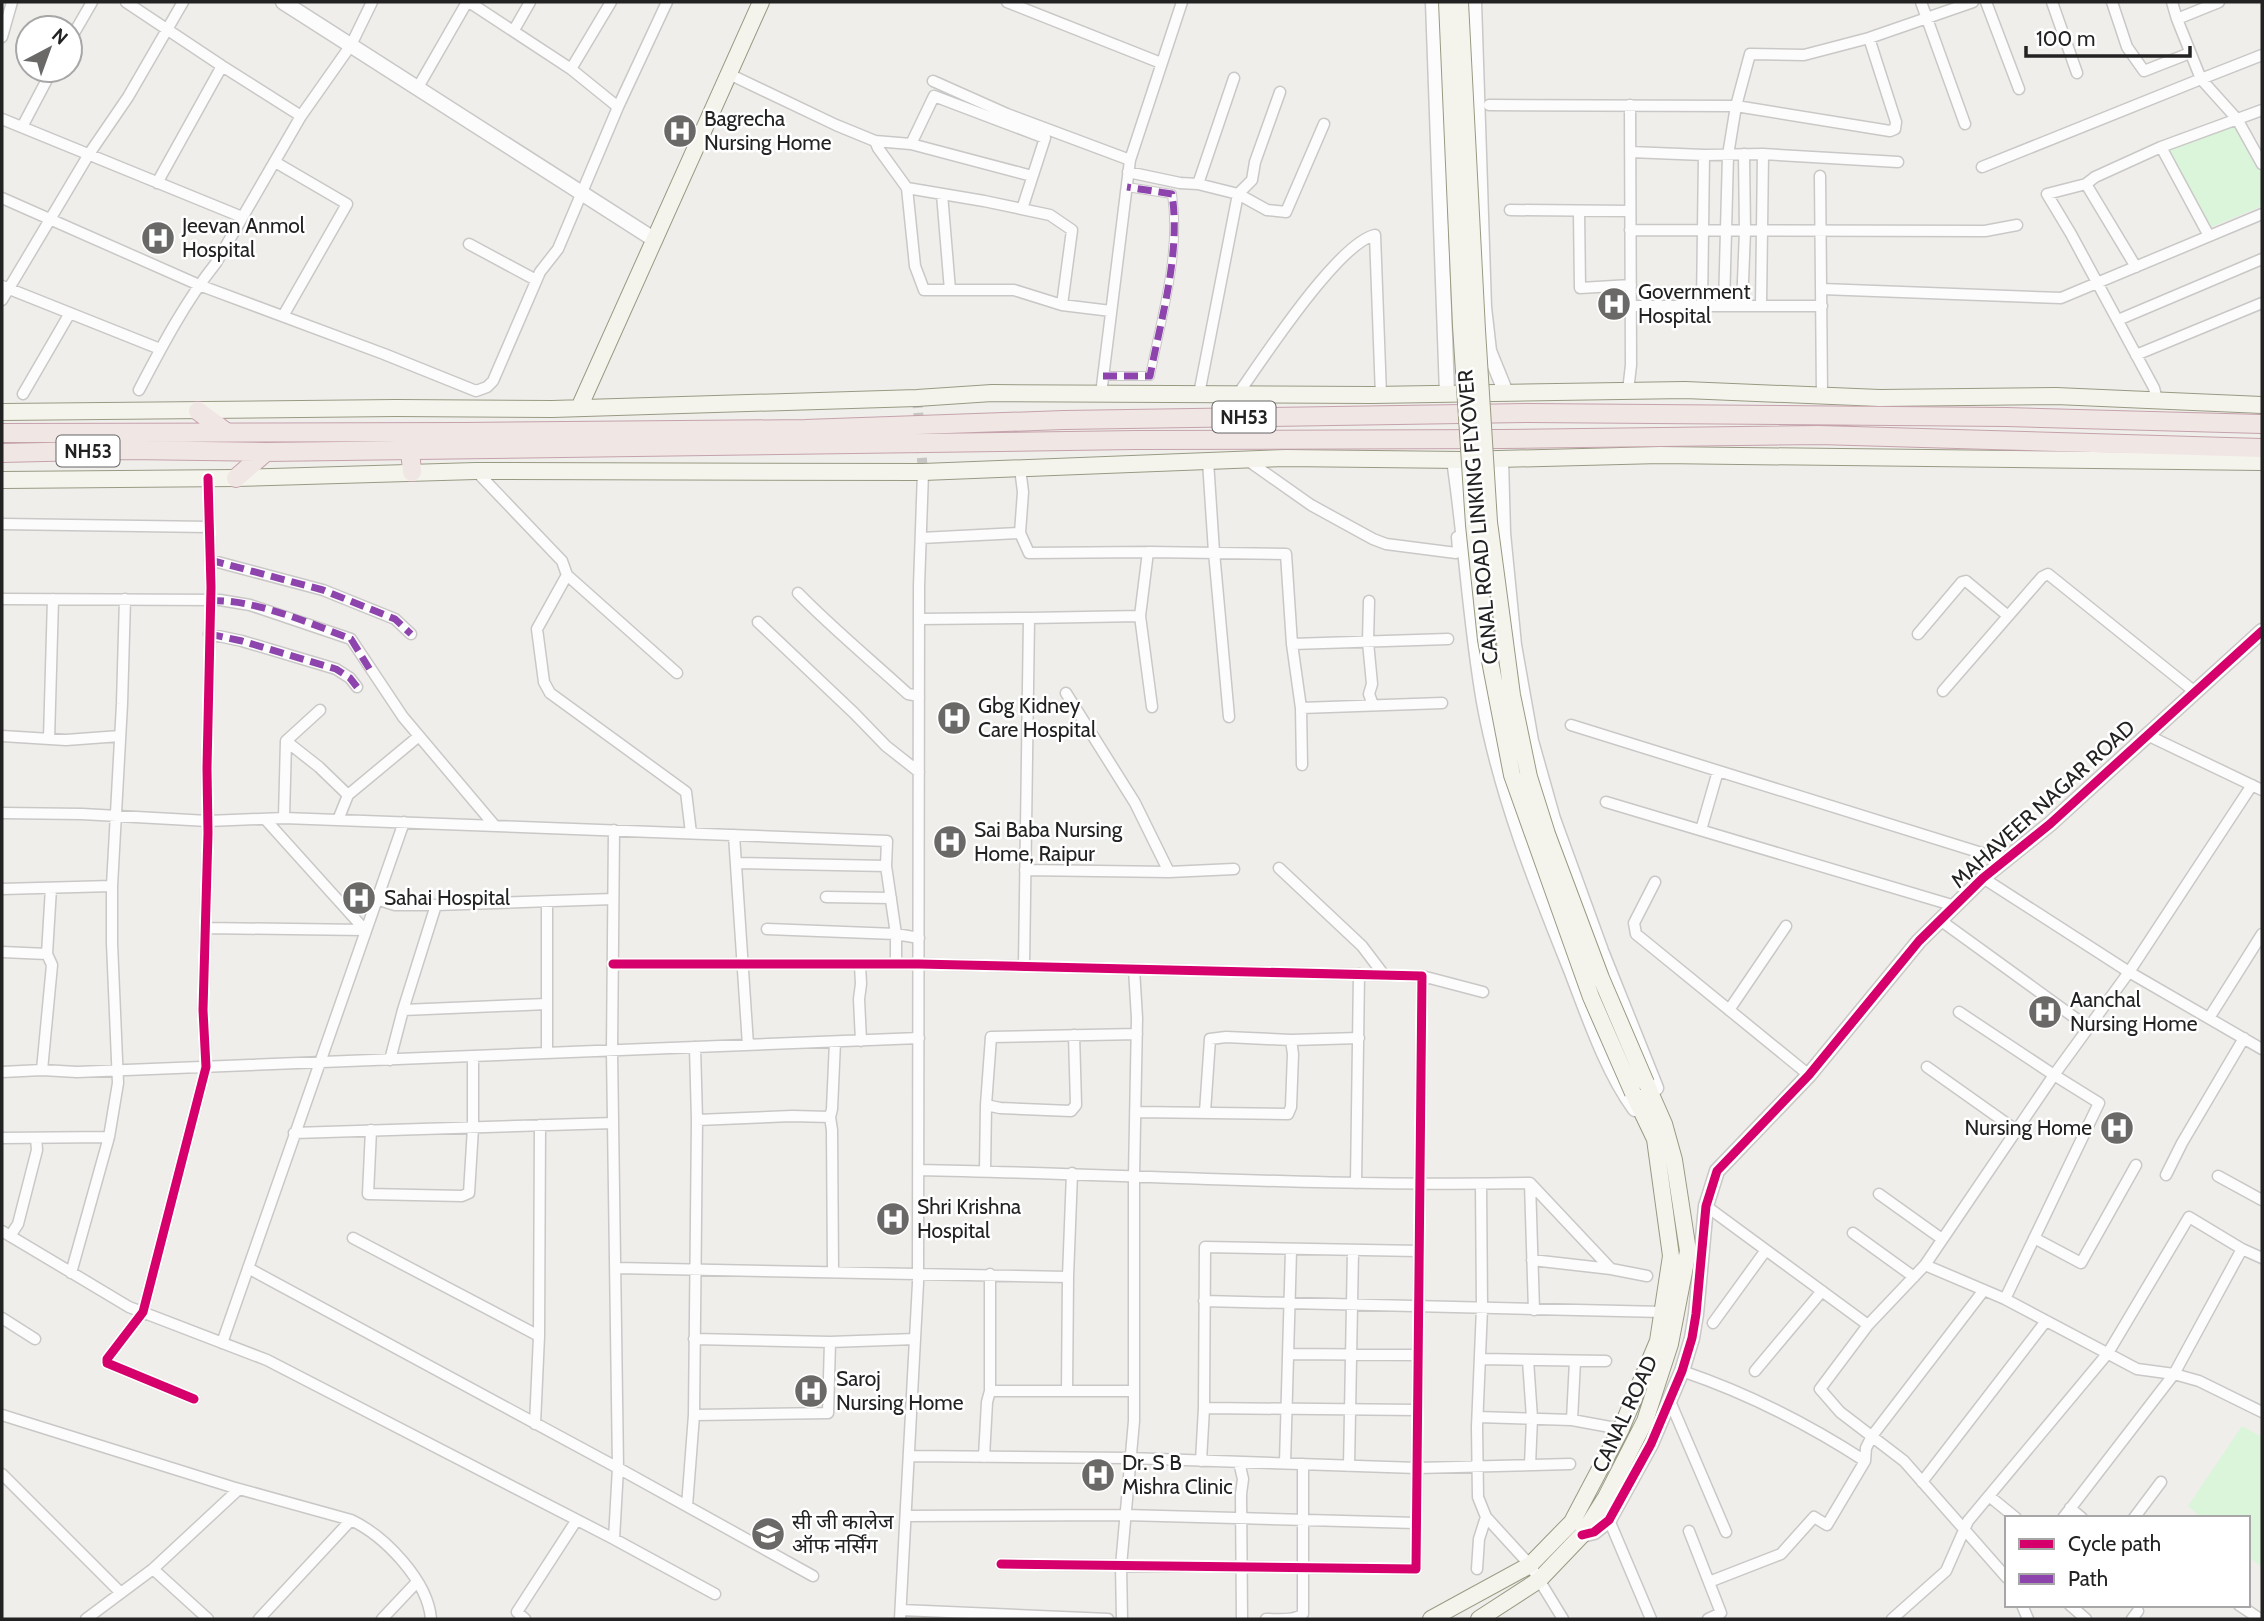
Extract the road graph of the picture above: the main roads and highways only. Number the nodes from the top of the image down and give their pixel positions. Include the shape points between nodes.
1 (1447, 2) edge
2 (1460, 2) edge
3 (755, 4) edge
4 (2262, 405) edge
5 (579, 408) junction
6 (198, 411) junction
7 (2, 412) edge
8 (2262, 424) edge
9 (226, 432) junction
10 (2, 433) edge
11 (2262, 448) edge
12 (410, 449) junction
13 (266, 452) junction
14 (2, 453) edge
15 (2262, 462) edge
16 (412, 472) junction
17 (236, 478) junction
18 (2, 480) edge
19 (1640, 1088) junction
20 (1657, 1127) junction
21 (1431, 1619) edge
22 (1479, 1619) edge

1 - 19 main road, CANAL ROAD LINKING FLYOVER, bridge via 1461,326 1486,640 1512,775 1591,997
2 - 19 main road, CANAL ROAD LINKING FLYOVER, bridge via 1488,509 1512,695 1547,834
3 - 5 main road via 729,74
4 - 5 main road via 2056,396 1880,398 1685,390 992,393
5 - 6 main road
6 - 7 main road
6 - 9 highway
8 - 9 highway, NH53 via 1528,413 805,429
9 - 10 highway, NH53
11 - 12 highway, NH53 via 1819,435
12 - 13 highway, NH53
12 - 16 highway
13 - 14 highway, NH53
13 - 17 highway
15 - 16 main road via 1660,455 1286,458 923,472
16 - 17 main road
17 - 18 main road
19 - 20 main road, CANAL ROAD LINKING FLYOVER
20 - 21 main road, CANAL ROAD via 1671,1256 1658,1342 1621,1429 1573,1522 1530,1565
20 - 22 main road, CANAL ROAD via 1674,1160 1688,1251 1671,1344 1645,1421 1582,1535 1539,1580

